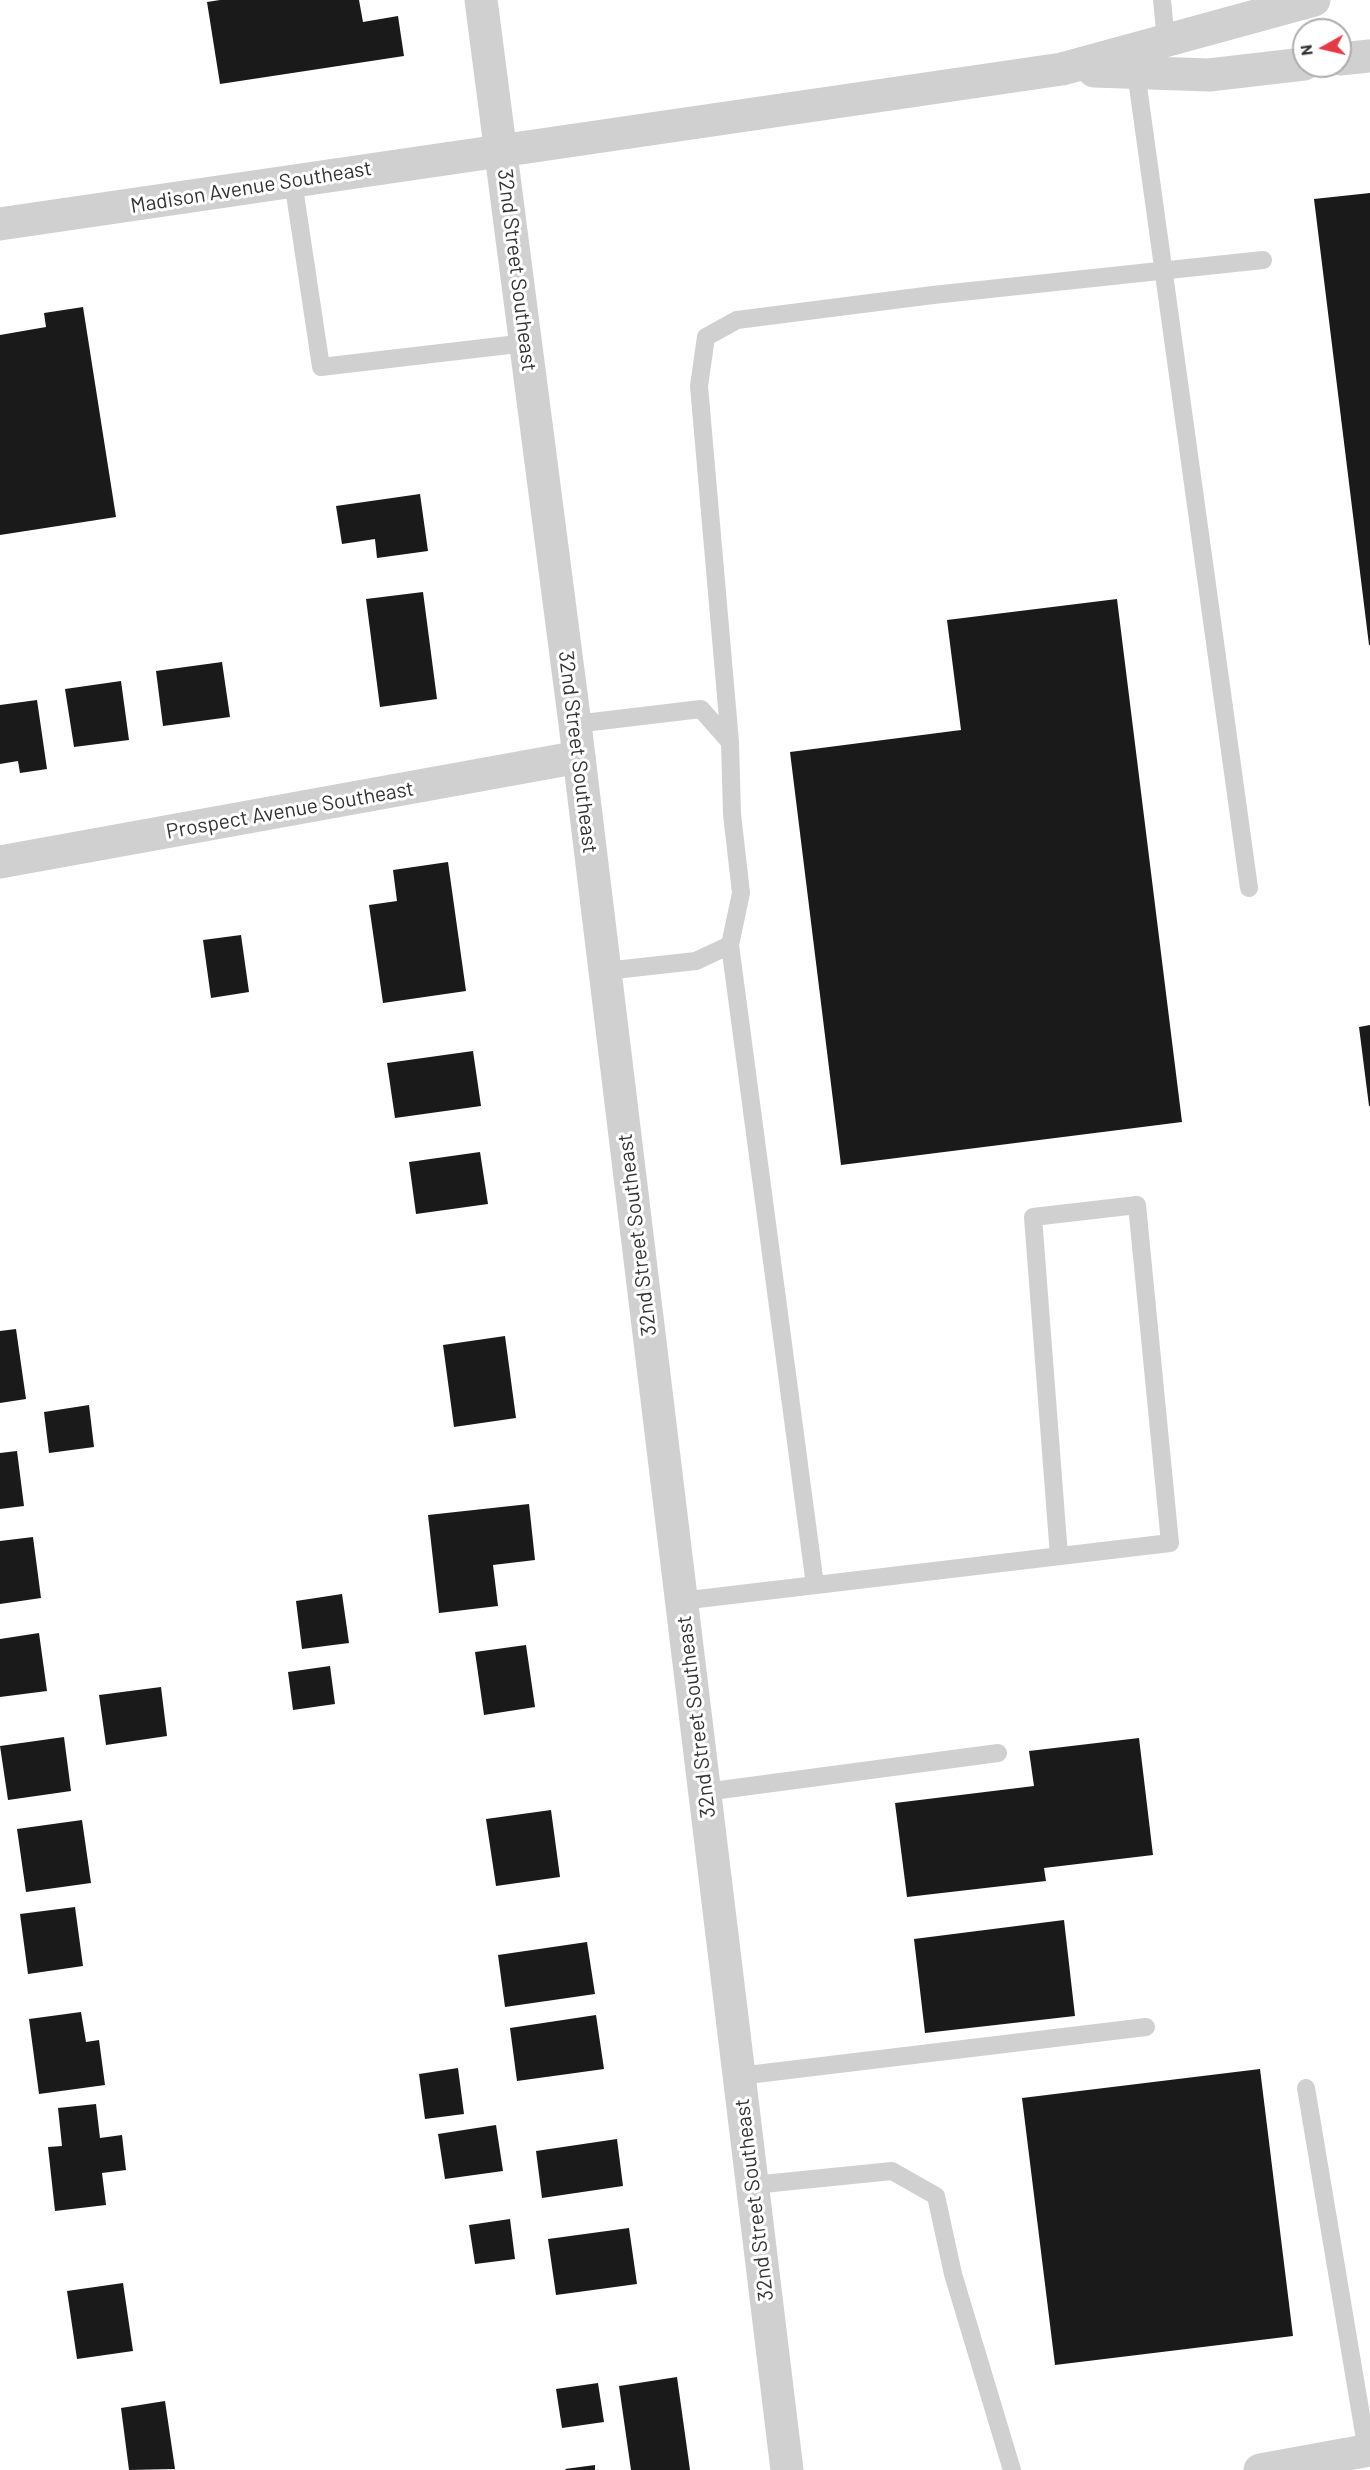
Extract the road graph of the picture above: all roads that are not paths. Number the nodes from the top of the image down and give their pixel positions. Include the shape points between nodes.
1 (482, 0) edge
2 (1162, 0) edge
3 (1314, 0) edge
4 (1166, 41) junction
5 (1370, 56) edge
6 (1352, 58) edge
7 (1292, 65) edge
8 (1062, 69) junction
9 (1136, 72) junction
10 (502, 149) junction
11 (293, 181) junction
12 (0, 224) edge
13 (1263, 260) dead end
14 (1163, 269) junction
15 (526, 343) junction
16 (575, 724) junction
17 (730, 742) junction
18 (579, 757) junction
19 (0, 862) edge
20 (1249, 888) dead end
21 (730, 945) junction
22 (605, 971) junction
23 (1059, 1556) junction
24 (815, 1585) junction
25 (681, 1601) junction
26 (998, 1753) dead end
27 (705, 1792) junction
28 (1146, 2027) dead end
29 (739, 2076) junction
30 (1306, 2088) dead end
31 (753, 2185) junction
32 (1368, 2451) edge
33 (1275, 2469) edge
34 (787, 2470) edge
35 (1012, 2470) edge

1 - 10 street, 32nd Street Southeast
2 - 4 lane
3 - 4 street
4 - 8 street
5 - 6 street
7 - 9 street via 1209,75
8 - 9 street
8 - 10 street, Madison Avenue Southeast
9 - 14 lane
10 - 11 street, Madison Avenue Southeast
10 - 15 street, 32nd Street Southeast
11 - 12 street, Madison Avenue Southeast
11 - 15 lane via 321,367
13 - 14 lane
14 - 17 lane via 737,320 706,338 699,386
14 - 20 lane
15 - 16 street, 32nd Street Southeast
16 - 17 lane via 701,709
16 - 18 street, 32nd Street Southeast
17 - 21 lane via 732,814 741,893
18 - 19 street, Prospect Avenue Southeast
18 - 22 street, 32nd Street Southeast
21 - 22 lane via 696,961
21 - 24 lane
22 - 25 street, 32nd Street Southeast
23 - 23 lane via 1170,1543 1137,1205 1033,1217
23 - 24 lane
24 - 25 lane
25 - 27 street, 32nd Street Southeast
26 - 27 lane
27 - 29 street, 32nd Street Southeast
28 - 29 lane
29 - 31 street, 32nd Street Southeast
30 - 32 lane
31 - 34 street, 32nd Street Southeast
31 - 35 lane via 892,2171 936,2196 953,2274
32 - 33 street

